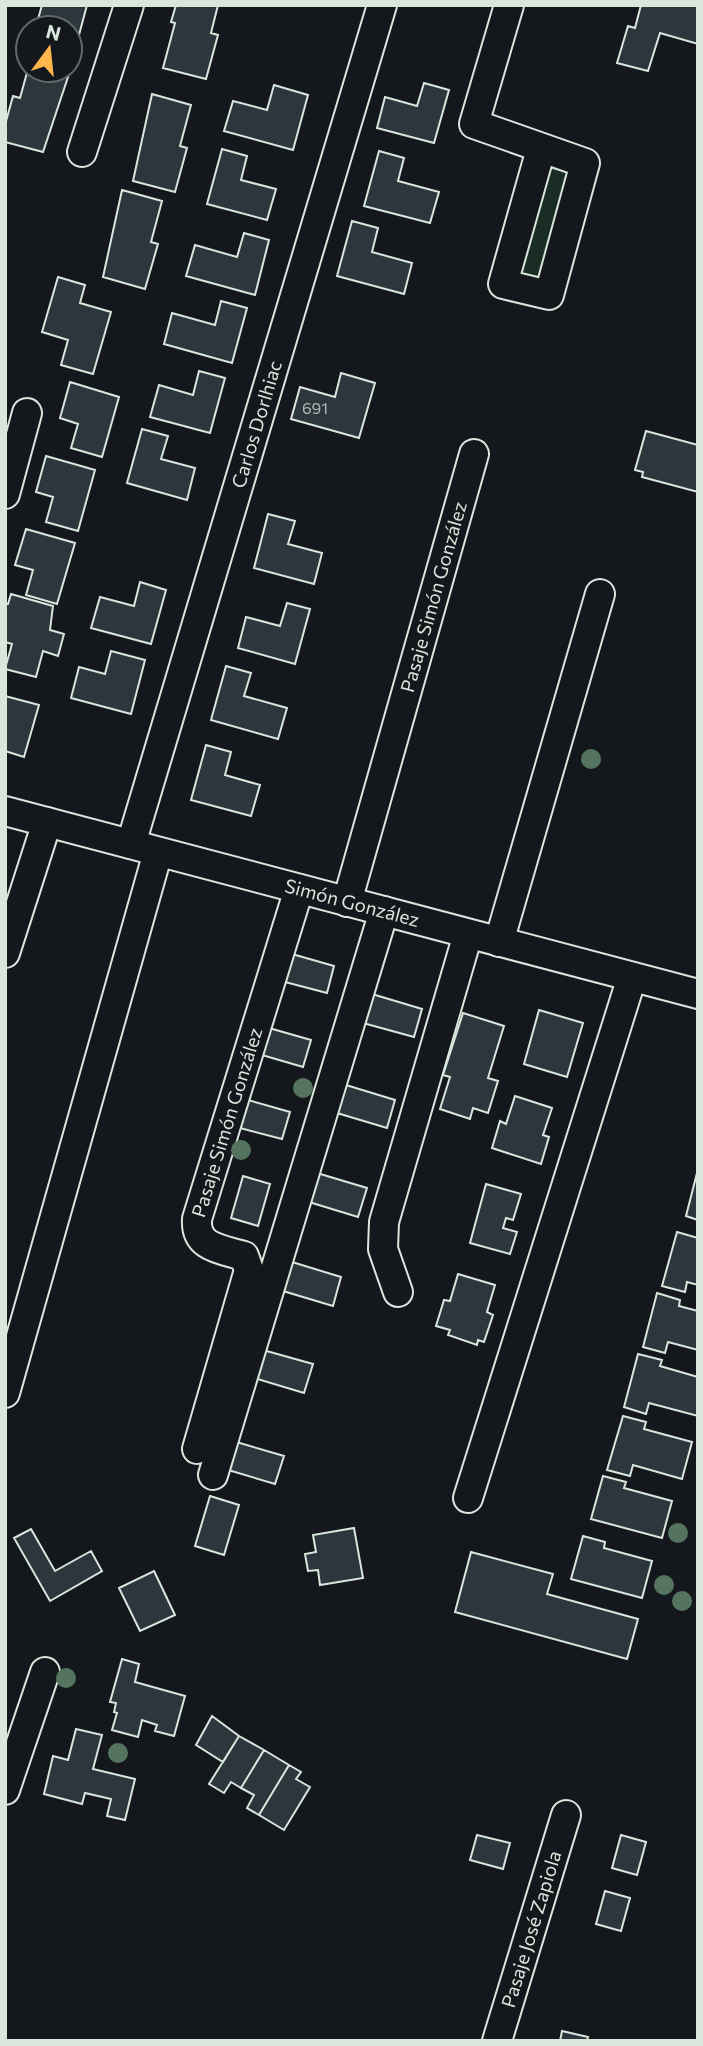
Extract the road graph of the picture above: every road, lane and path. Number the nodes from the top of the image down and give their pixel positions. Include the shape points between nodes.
1 (129, 5) edge
2 (382, 5) edge
3 (509, 5) edge
4 (541, 149) junction
5 (82, 152) dead end
6 (27, 413) dead end
7 (474, 454) dead end
8 (5, 494) edge
9 (600, 594) dead end
10 (5, 811) edge
11 (47, 822) junction
12 (144, 848) junction
13 (299, 889) junction
14 (347, 902) junction
15 (384, 911) junction
16 (468, 934) junction
17 (499, 942) junction
18 (5, 953) edge
19 (632, 977) junction
20 (698, 994) edge
21 (398, 1292) dead end
22 (5, 1393) edge
23 (197, 1449) dead end
24 (213, 1475) dead end
25 (467, 1497) dead end
26 (45, 1672) dead end
27 (5, 1790) edge
28 (566, 1815) dead end
29 (497, 2041) edge

1 - 5 street
2 - 12 street, Carlos Dorlhiac
3 - 4 street via 474,124
4 - 4 street via 585,163 549,295 503,284
6 - 8 street
7 - 14 street, Pasaje Simón González
9 - 17 street
10 - 11 street, Simón González
11 - 12 street, Simón González
11 - 18 street
12 - 13 street, Simón González
12 - 22 street
13 - 14 street, Simón González
13 - 23 street, Pasaje Simón González via 197,1219 196,1233 202,1243 244,1256 249,1270
14 - 15 street, Simón González
15 - 16 street, Simón González
15 - 24 street
16 - 17 street, Simón González
16 - 21 street via 384,1222 383,1249
17 - 19 street, Simón González
19 - 20 street, Simón González
19 - 25 street
26 - 27 street
28 - 29 street, Pasaje José Zapiola

